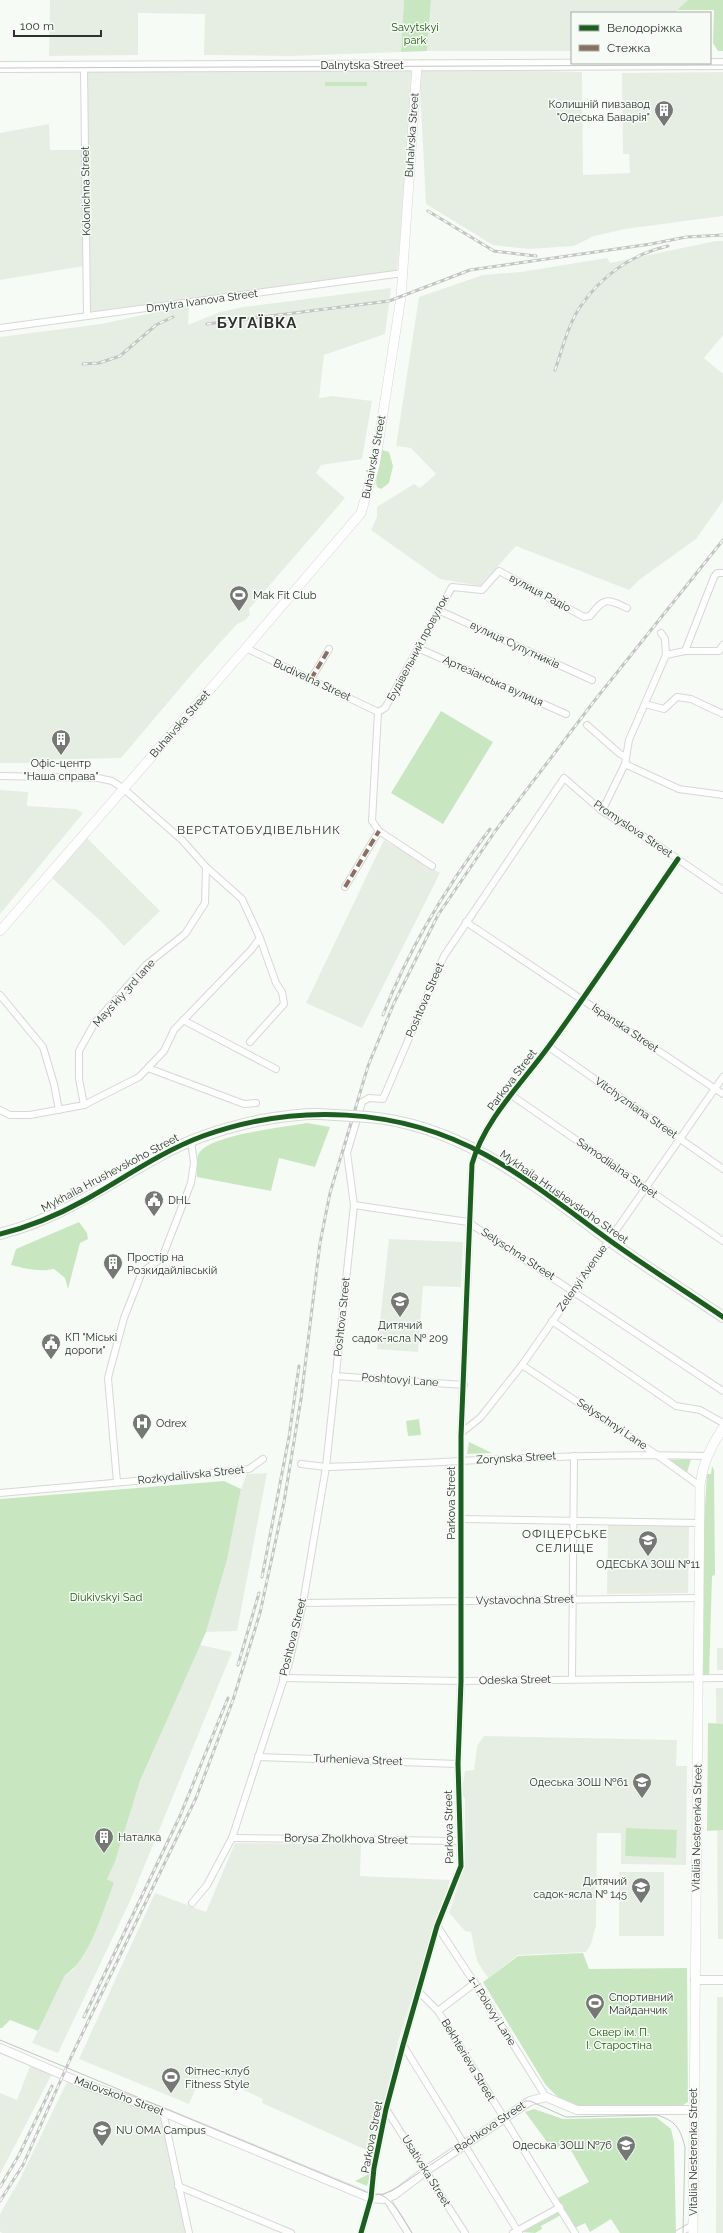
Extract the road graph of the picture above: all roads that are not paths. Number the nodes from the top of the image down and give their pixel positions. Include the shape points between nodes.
1 (723, 64) edge
2 (417, 65) junction
3 (0, 67) edge
4 (84, 67) junction
5 (403, 273) junction
6 (87, 316) junction
7 (0, 328) edge
8 (723, 573) edge
9 (452, 587) joint
10 (627, 608) dead end
11 (438, 610) junction
12 (661, 633) dead end
13 (723, 645) edge
14 (246, 648) junction
15 (329, 649) dead end
16 (420, 649) junction
17 (685, 651) junction
18 (666, 655) junction
19 (311, 679) junction
20 (592, 680) dead end
21 (645, 704) junction
22 (378, 712) junction
23 (566, 714) dead end
24 (723, 714) edge
25 (587, 725) dead end
26 (626, 757) junction
27 (625, 764) junction
28 (0, 776) edge
29 (564, 778) joint
30 (124, 789) junction
31 (723, 795) edge
32 (602, 811) junction
33 (379, 831) junction
34 (678, 859) junction
35 (432, 866) dead end
36 (206, 867) junction
37 (345, 887) dead end
38 (723, 890) edge
39 (466, 922) junction
40 (0, 931) edge
41 (260, 938) junction
42 (0, 995) edge
43 (582, 1000) junction
44 (183, 1020) junction
45 (250, 1042) dead end
46 (549, 1047) junction
47 (148, 1068) junction
48 (276, 1069) dead end
49 (723, 1077) edge
50 (715, 1088) junction
51 (723, 1094) edge
52 (511, 1095) junction
53 (256, 1103) dead end
54 (84, 1105) junction
55 (0, 1110) edge
56 (59, 1110) junction
57 (680, 1139) junction
58 (191, 1141) junction
59 (476, 1150) junction
60 (723, 1169) edge
61 (645, 1188) junction
62 (354, 1205) junction
63 (468, 1222) junction
64 (0, 1234) edge
65 (609, 1240) junction
66 (723, 1241) edge
67 (574, 1291) junction
68 (723, 1317) edge
69 (552, 1321) junction
70 (522, 1365) junction
71 (335, 1376) junction
72 (464, 1385) junction
73 (723, 1391) edge
74 (723, 1423) edge
75 (723, 1428) edge
76 (461, 1434) junction
77 (657, 1454) junction
78 (574, 1456) junction
79 (706, 1456) junction
80 (263, 1459) dead end
81 (461, 1461) junction
82 (301, 1464) dead end
83 (326, 1467) junction
84 (117, 1482) junction
85 (700, 1486) junction
86 (0, 1492) edge
87 (461, 1519) junction
88 (575, 1521) junction
89 (700, 1523) junction
90 (699, 1598) junction
91 (572, 1599) junction
92 (460, 1601) junction
93 (303, 1603) junction
94 (283, 1678) junction
95 (698, 1678) junction
96 (723, 1678) edge
97 (572, 1679) junction
98 (461, 1681) junction
99 (258, 1757) junction
100 (458, 1764) junction
101 (232, 1838) junction
102 (460, 1841) junction
103 (192, 1903) dead end
104 (436, 1926) junction
105 (695, 1980) junction
106 (723, 1980) edge
107 (475, 1983) junction
108 (419, 1992) junction
109 (438, 2011) junction
110 (403, 2045) junction
111 (0, 2048) edge
112 (546, 2097) junction
113 (386, 2109) junction
114 (693, 2110) junction
115 (163, 2112) junction
116 (504, 2118) junction
117 (465, 2145) junction
118 (427, 2170) junction
119 (178, 2186) junction
120 (370, 2198) junction
121 (386, 2198) junction
122 (560, 2207) junction
123 (693, 2229) edge
124 (516, 2232) edge
125 (189, 2233) edge
126 (291, 2233) edge
127 (361, 2233) edge
128 (408, 2233) edge
129 (465, 2233) edge
130 (576, 2233) edge
131 (679, 2233) edge

1 - 2 main road, Dalnytska Street
2 - 4 main road, Dalnytska Street
2 - 5 main road, Buhaivska Street
3 - 4 main road, Dalnytska Street
4 - 6 street, Kolonichna Street
5 - 6 street, Dmytra Ivanova Street
5 - 14 main road, Buhaivska Street via 375,465 364,508
6 - 7 street, Dmytra Ivanova Street
8 - 17 street via 718,573 714,577
9 - 10 street, вулиця Радіо via 482,590 500,571 584,616 590,616 597,605 604,601 612,601
9 - 11 street, Будівельний провулок
11 - 16 street, Будівельний провулок
11 - 20 street, вулиця Супутників
12 - 18 street via 665,640
13 - 17 street via 719,651
14 - 19 street, Budivelna Street
14 - 30 main road, Buhaivska Street
15 - 19 street
16 - 22 street, Будівельний провулок via 385,708
16 - 23 street, Артезіанська вулиця
17 - 18 street
18 - 21 street
19 - 22 street, Budivelna Street
21 - 24 street via 664,709 676,697 684,697
21 - 26 street via 629,740
22 - 33 street, Будівельний провулок via 372,822
25 - 26 street
26 - 27 street
27 - 31 street via 679,789
27 - 32 street
28 - 30 street via 98,778 112,781
29 - 32 street, Promyslova Street
29 - 39 street, Poshtova Street
30 - 36 street via 182,840
30 - 40 main road, Buhaivska Street
32 - 34 street, Promyslova Street
33 - 35 street
33 - 37 street
34 - 38 street, Promyslova Street
34 - 43 street, Parkova Street
36 - 41 street via 242,899
36 - 54 street, Mays'kiy 3rd lane via 205,903 185,934 146,964 94,1024 80,1051 79,1079
39 - 43 street, Ispanska Street
39 - 62 street, Poshtova Street via 444,956 383,1099 369,1098 362,1102 346,1153
41 - 44 street
41 - 45 street via 276,983 282,992 284,1004
42 - 56 street via 44,1047
43 - 46 street, Parkova Street
43 - 50 street, Ispanska Street
44 - 47 street via 174,1030 164,1051
44 - 48 street
46 - 52 street, Parkova Street
46 - 57 street, Vitchyzniana Street
47 - 53 street via 244,1104
47 - 54 street via 139,1077
49 - 50 street, Zelenyi Avenue
50 - 51 street, Ispanska Street
50 - 57 street, Zelenyi Avenue
52 - 59 street, Parkova Street
52 - 61 street, Samodiialna Street
54 - 56 street
55 - 56 street via 10,1116
57 - 60 street, Vitchyzniana Street
57 - 61 street, Zelenyi Avenue
58 - 59 main road, Mykhaila Hrushevskoho Street, bridge via 249,1123 297,1114 319,1114 368,1117 420,1128 449,1137
58 - 64 main road, Mykhaila Hrushevskoho Street via 164,1153 63,1212 29,1226
58 - 84 street via 194,1169 191,1183 162,1258 142,1272 124,1318 108,1378
59 - 63 street, Parkova Street via 472,1164
59 - 65 main road, Mykhaila Hrushevskoho Street via 540,1189
61 - 65 street, Zelenyi Avenue
61 - 66 street, Samodiialna Street
62 - 63 street, Selyschna Street
62 - 71 street, Poshtova Street
63 - 67 street, Selyschna Street
63 - 72 street, Parkova Street
65 - 67 street, Zelenyi Avenue
65 - 68 main road, Mykhaila Hrushevskoho Street
67 - 69 street, Zelenyi Avenue
67 - 73 street, Selyschna Street
69 - 70 street, Zelenyi Avenue
69 - 74 street via 676,1406 700,1410
70 - 76 street, Zelenyi Avenue via 480,1418
70 - 77 street, Selyschnyi Lane
71 - 72 street, Poshtovyi Lane
71 - 83 street, Poshtova Street
72 - 76 street, Parkova Street
75 - 79 main road, Vitaliia Nesterenka Street
76 - 81 street, Parkova Street
77 - 78 street, Zorynska Street
77 - 79 street, Zorynska Street
77 - 85 street, Selyschnyi Lane
78 - 81 street, Zorynska Street
78 - 88 street
79 - 85 main road, Vitaliia Nesterenka Street
80 - 84 street, Rozkydailivska Street via 249,1469
81 - 83 street, Zorynska Street
81 - 87 street, Parkova Street
82 - 83 street, Zorynska Street
83 - 93 street, Poshtova Street
84 - 86 street, Rozkydailivska Street
85 - 89 main road, Vitaliia Nesterenka Street
87 - 88 street
87 - 92 street, Parkova Street
88 - 89 street
88 - 91 street
89 - 90 main road, Vitaliia Nesterenka Street
90 - 91 street, Vystavochna Street
90 - 95 main road, Vitaliia Nesterenka Street
91 - 92 street, Vystavochna Street
91 - 97 street
92 - 93 street, Vystavochna Street
92 - 98 street, Parkova Street
93 - 94 street, Poshtova Street
94 - 98 street, Odeska Street
94 - 99 street, Poshtova Street
95 - 96 street, Odeska Street
95 - 97 street, Odeska Street
95 - 105 main road, Vitaliia Nesterenka Street
97 - 98 street, Odeska Street
98 - 100 street, Parkova Street
99 - 100 street, Turhenieva Street
99 - 101 street, Poshtova Street
100 - 102 street, Parkova Street
101 - 102 street, Borysa Zholkhova Street
101 - 103 street, Poshtova Street via 207,1885
102 - 104 street, Parkova Street via 461,1866
104 - 107 street, 1-i Polovyi Lane
104 - 108 street, Parkova Street
105 - 106 street
105 - 114 main road, Vitaliia Nesterenka Street
107 - 109 street
107 - 112 street, 1-i Polovyi Lane
108 - 109 street, Bekhterieva Street
108 - 110 street, Parkova Street
109 - 116 street, Bekhterieva Street
110 - 113 street, Parkova Street
110 - 117 street
111 - 115 street, Malovskoho Street via 84,2084
112 - 114 street via 577,2110
112 - 116 street, Rachkova Street via 530,2101
113 - 118 street, Usativska Street
113 - 120 street, Parkova Street
114 - 123 main road, Vitaliia Nesterenka Street
115 - 119 street
115 - 120 street, Malovskoho Street
116 - 117 street, Rachkova Street
116 - 122 street, Bekhterieva Street
117 - 118 street, Rachkova Street
117 - 124 street
118 - 121 street, Rachkova Street
118 - 129 street, Usativska Street
119 - 125 street
119 - 126 street
120 - 121 street
120 - 127 street, Parkova Street
121 - 128 street
122 - 124 street
122 - 130 street, Bekhterieva Street
123 - 131 street

